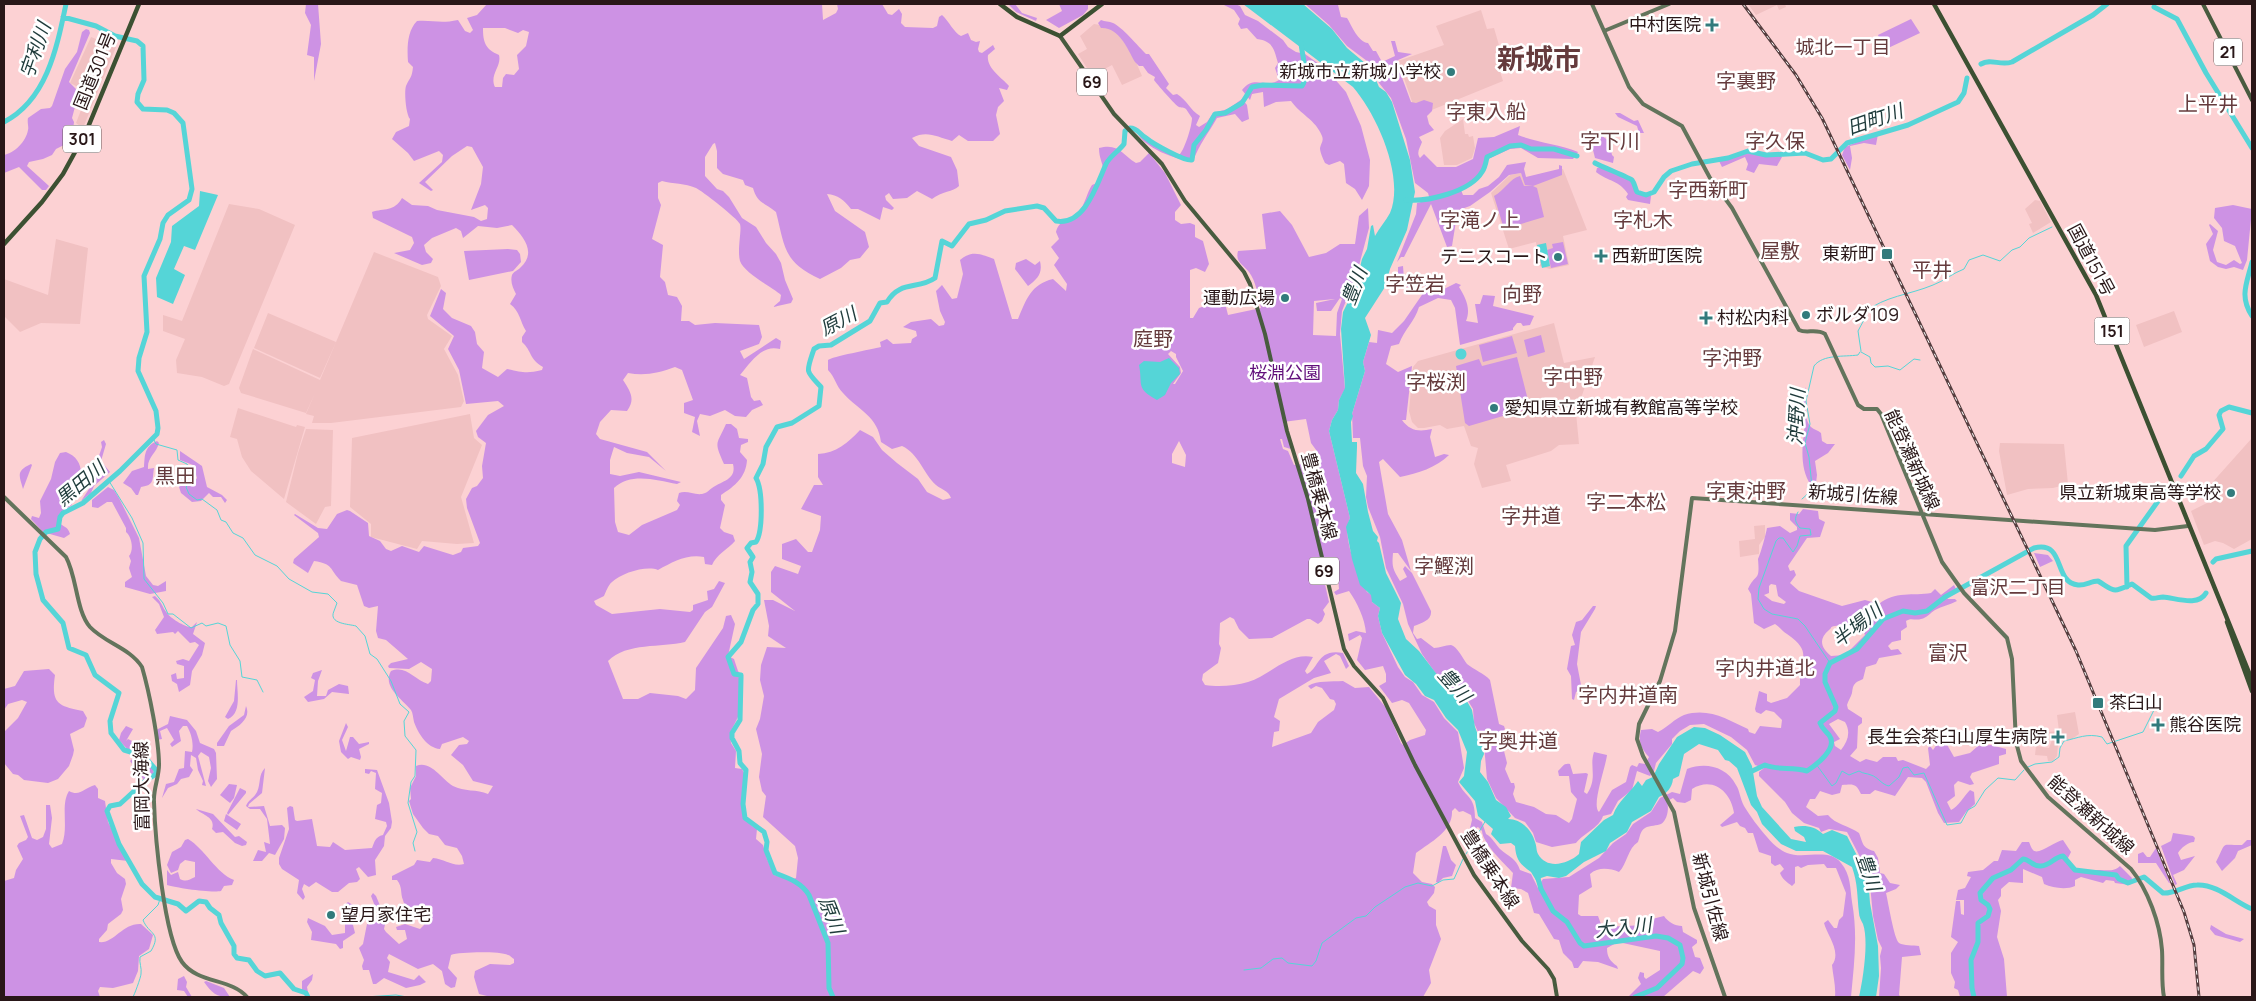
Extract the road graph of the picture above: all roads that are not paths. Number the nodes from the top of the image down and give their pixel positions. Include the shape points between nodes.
1 (139, 4) edge
2 (1000, 4) edge
3 (1102, 4) edge
4 (1592, 4) edge
5 (1669, 4) edge
6 (1934, 4) edge
7 (2203, 4) edge
8 (1604, 31) junction
9 (1060, 36) junction
10 (2252, 100) edge
11 (4, 244) edge
12 (4, 497) edge
13 (1921, 514) junction
14 (2188, 526) junction
15 (2218, 598) junction
16 (2252, 680) edge
17 (2252, 691) edge
18 (248, 997) edge
19 (1557, 997) edge
20 (1725, 997) edge
21 (2164, 997) edge

1 - 11 highway, 国道301号 / 301 via 86,132 63,174 47,197
2 - 9 highway via 1018,17
3 - 9 highway
4 - 8 main road, 能登瀬新城線
5 - 8 main road
6 - 14 highway, 国道151号 / 151 via 2096,295
7 - 10 main road, 21
8 - 13 main road, 能登瀬新城線 via 1634,95 1682,126 1732,208 1799,330 1822,332 1858,405 1864,409 1877,409 1881,414
9 - 19 main road, 豊橋乗本線 / 69 via 1114,114 1162,164 1185,201 1244,272 1265,334 1287,432 1308,499 1344,649 1354,666 1386,703 1474,875 1522,941 1548,969 1554,979
12 - 18 main road, 富岡大海線 via 69,561 90,626 129,653 142,667 158,757 154,801 164,899 173,945 181,962 193,974 236,989
13 - 14 main road, 新城引佐線 via 2144,529
13 - 20 main road, 新城引佐線 via 1692,498 1675,632 1660,680 1639,724 1637,739 1678,825 1694,908
13 - 21 main road, 能登瀬新城線 via 1942,562 1958,586 2007,638 2016,742 2025,767 2048,797 2131,869 2138,879 2158,927
14 - 15 highway, 国道151号 / 151
15 - 16 highway, 国道151号 / 151
15 - 17 highway, 国道151号 / 151

